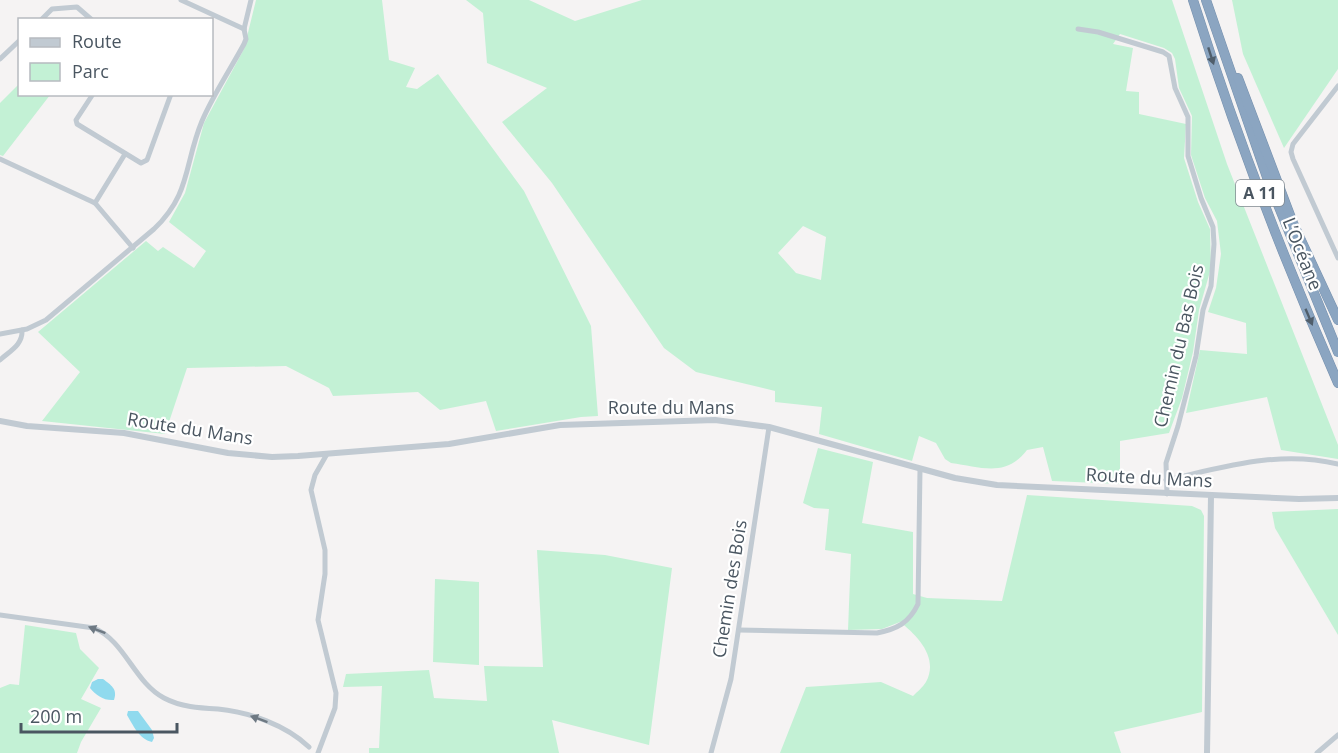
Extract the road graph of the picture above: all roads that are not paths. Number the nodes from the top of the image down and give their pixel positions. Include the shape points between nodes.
1 (181, 0) edge
2 (251, 0) edge
3 (1193, 0) edge
4 (1206, 0) edge
5 (1212, 0) edge
6 (43, 18) edge
7 (90, 18) edge
8 (244, 28) junction
9 (1078, 29) dead end
10 (18, 42) edge
11 (0, 59) edge
12 (1338, 86) edge
13 (92, 96) edge
14 (170, 96) edge
15 (125, 154) junction
16 (0, 159) edge
17 (95, 203) junction
18 (133, 248) junction
19 (1338, 258) edge
20 (1338, 320) edge
21 (22, 330) junction
22 (0, 334) edge
23 (1338, 352) edge
24 (0, 360) edge
25 (1338, 383) edge
26 (0, 421) edge
27 (769, 427) junction
28 (327, 454) junction
29 (1338, 464) edge
30 (920, 469) junction
31 (1166, 480) junction
32 (1167, 494) junction
33 (1210, 496) junction
34 (1338, 498) edge
35 (0, 615) edge
36 (739, 630) junction
37 (1338, 735) edge
38 (310, 750) edge
39 (320, 750) edge
40 (711, 753) edge
41 (1207, 753) edge
42 (1317, 753) edge

1 - 8 street
2 - 8 street
3 -> 25 highway, L’Océane / A 11 via 1262,198
4 - 23 highway, L’Océane / A 11 via 1268,180
5 - 20 highway via 1285,203
6 - 7 street via 52,9 77,7
8 - 18 street via 246,39 202,122 178,200 163,222
9 - 31 street, Chemin du Bas Bois via 1169,56 1175,88 1188,117 1188,156 1213,227 1211,286 1191,378 1166,463
10 - 11 street
12 - 19 street via 1293,144 1291,152
13 - 15 street via 77,124
14 - 15 street via 147,160 141,163
15 - 17 street
16 - 17 street
17 - 18 street
18 - 21 street via 52,316
21 - 22 street
21 - 24 street via 20,344
26 - 28 street, Route du Mans via 124,434 241,455
27 - 28 street, Route du Mans via 708,420 560,425 473,441
27 - 30 street, Route du Mans
27 - 36 street, Chemin des Bois
28 - 39 street via 311,490 325,550 318,620 336,693
29 - 31 street via 1284,457
30 - 32 street, Route du Mans via 997,485
30 - 36 street via 918,604 904,624 877,633
31 - 32 street, Chemin du Bas Bois
32 - 33 street, Route du Mans
33 - 34 street, Route du Mans
33 - 41 street
38 -> 35 street via 296,736 250,716 192,708 164,698 146,685 107,634 94,628
36 - 40 street, Chemin des Bois via 731,679
37 - 42 street
38 - 39 street

